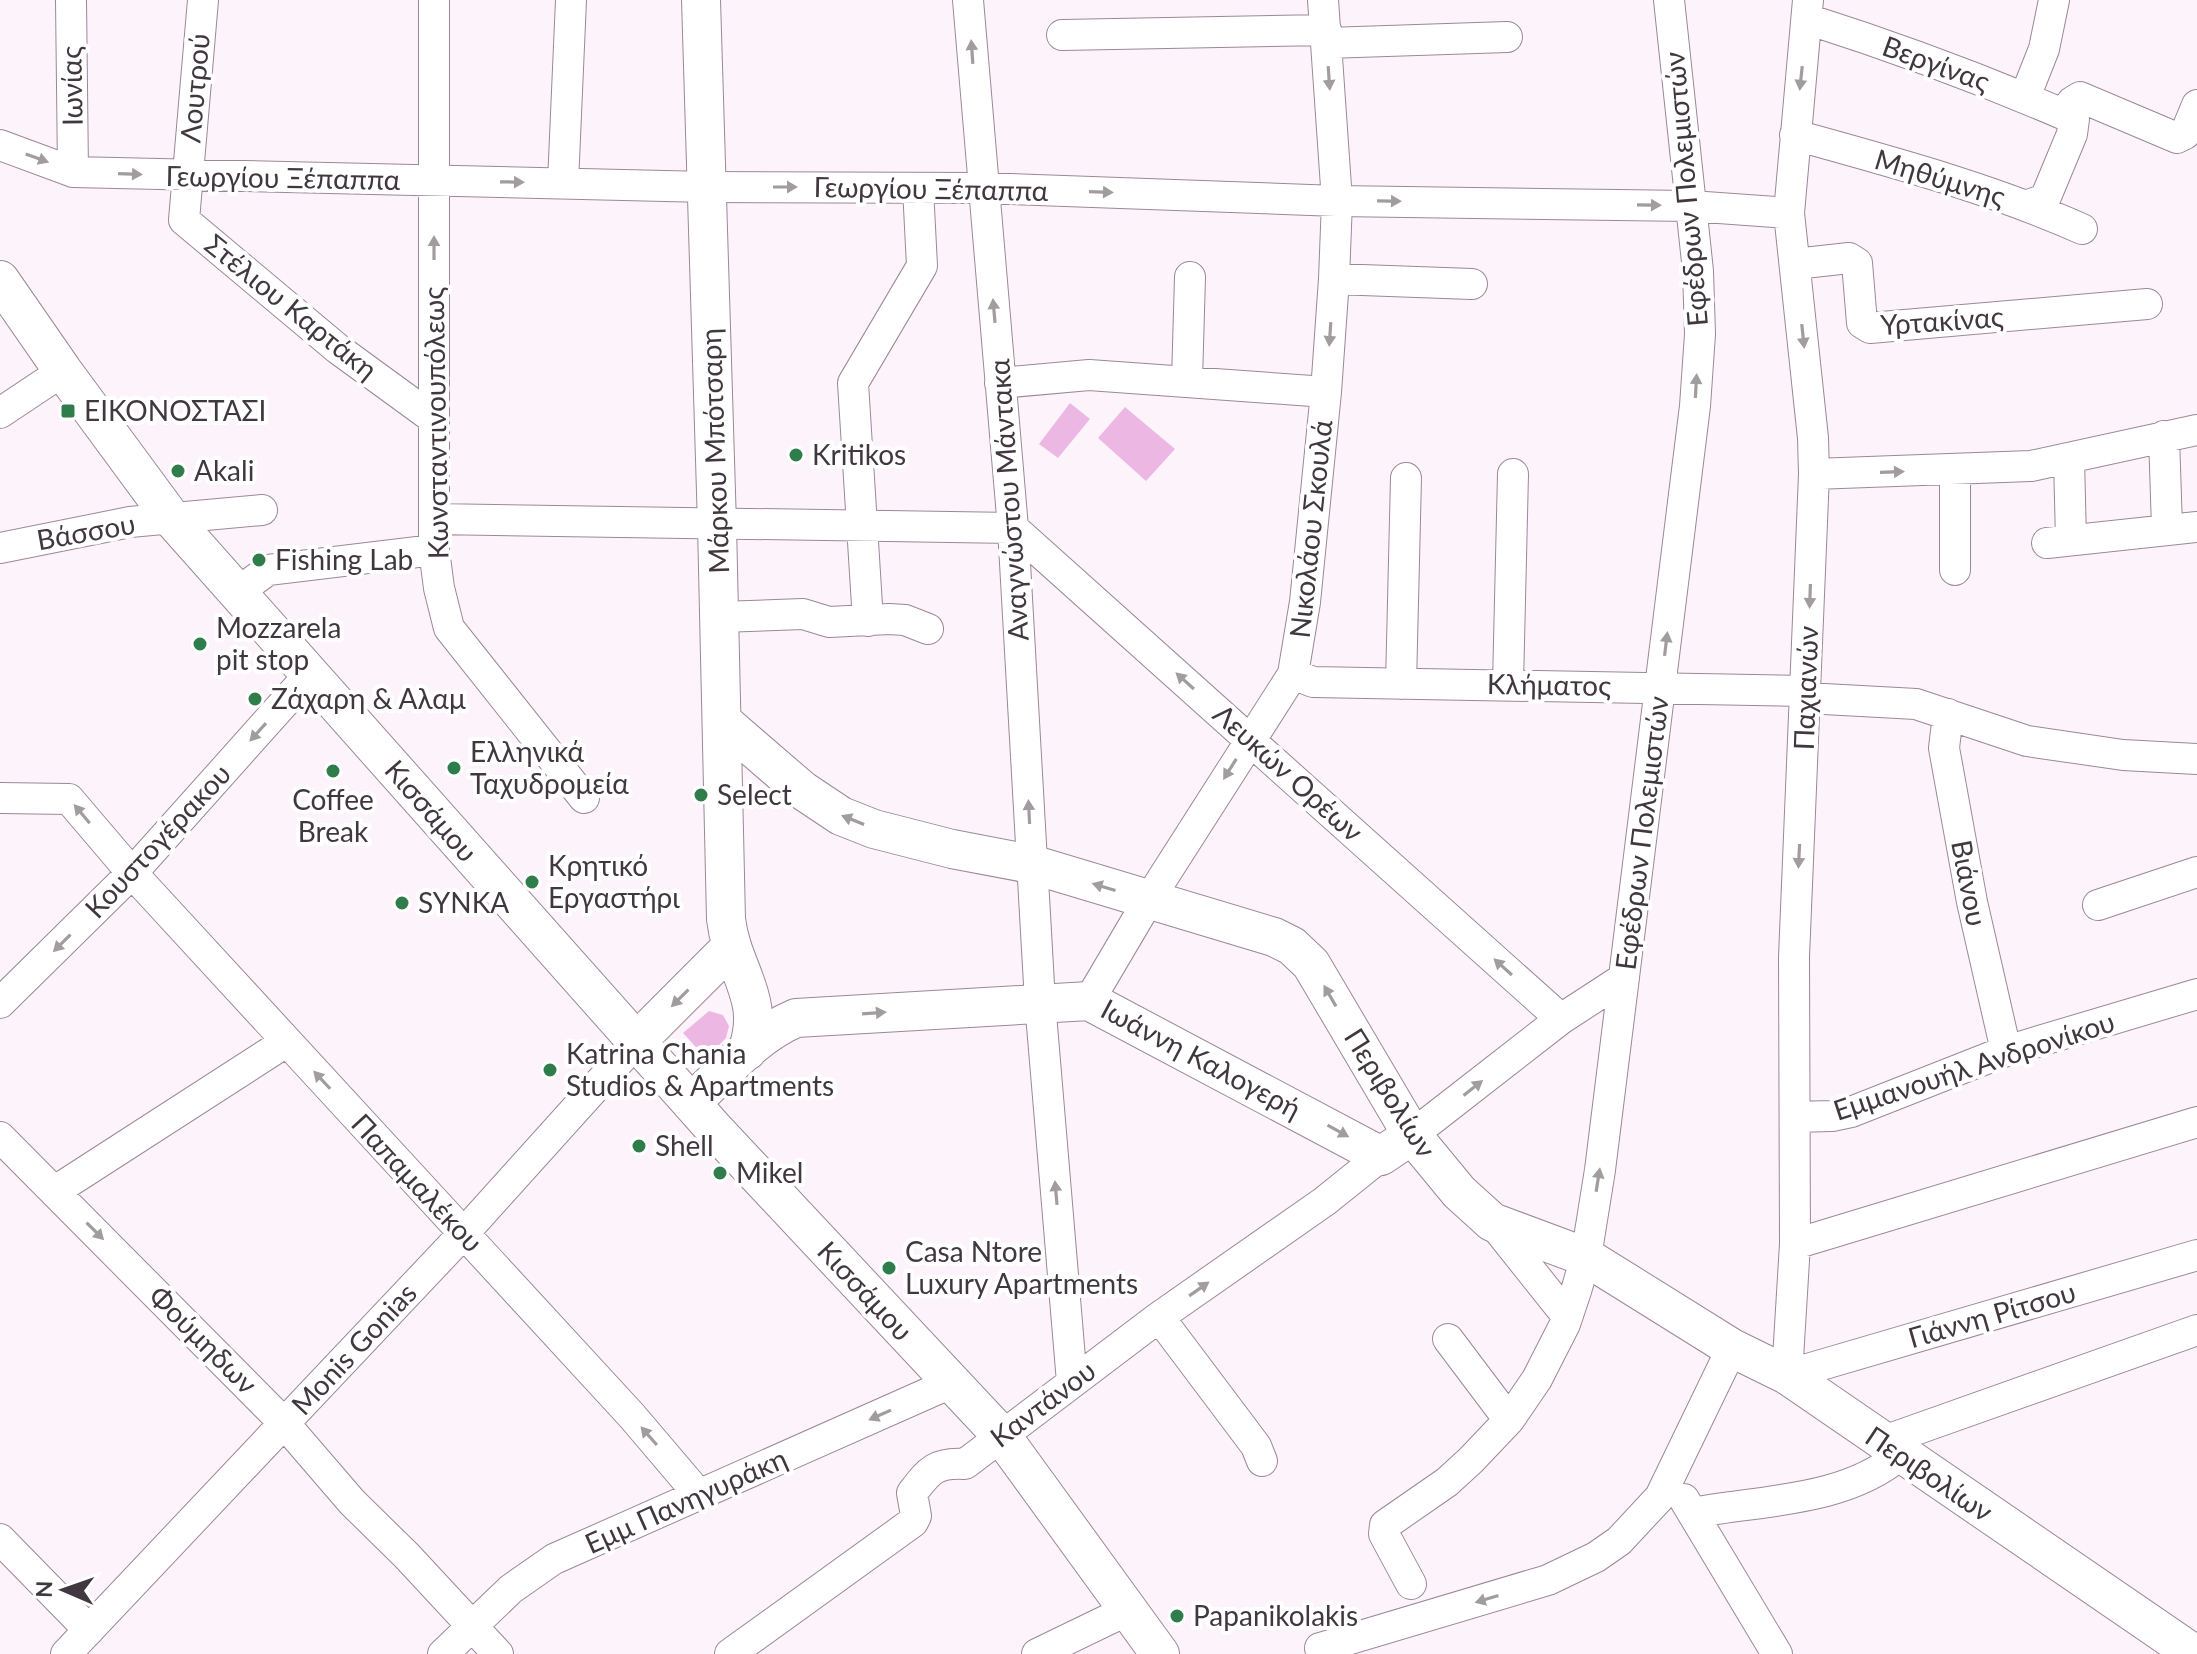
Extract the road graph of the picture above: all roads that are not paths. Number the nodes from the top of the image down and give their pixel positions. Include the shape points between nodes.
1 (71, 0) edge
2 (203, 0) edge
3 (434, 0) edge
4 (571, 0) edge
5 (701, 0) edge
6 (968, 0) edge
7 (1669, 0) edge
8 (2054, 0) edge
9 (1807, 10) edge
10 (1325, 24) edge
11 (1062, 35) dead end
12 (1507, 37) dead end
13 (2025, 97) junction
14 (2197, 105) edge
15 (2063, 114) junction
16 (1795, 135) junction
17 (0, 145) edge
18 (73, 172) junction
19 (187, 176) junction
20 (434, 181) junction
21 (563, 183) junction
22 (707, 187) junction
23 (918, 188) junction
24 (983, 188) junction
25 (1337, 201) junction
26 (2028, 205) junction
27 (1691, 206) junction
28 (1789, 213) junction
29 (2082, 229) dead end
30 (1795, 264) junction
31 (1190, 277) dead end
32 (1334, 279) junction
33 (0, 280) edge
34 (1472, 284) dead end
35 (2147, 304) dead end
36 (63, 371) junction
37 (1187, 380) junction
38 (1000, 383) junction
39 (1326, 392) junction
40 (1, 410) edge
41 (434, 419) junction
42 (2197, 430) edge
43 (2164, 436) junction
44 (2069, 459) junction
45 (1955, 469) junction
46 (1513, 474) dead end
47 (1814, 474) junction
48 (1406, 478) dead end
49 (262, 510) dead end
50 (172, 519) junction
51 (434, 519) junction
52 (717, 525) junction
53 (861, 527) junction
54 (2197, 527) edge
55 (1013, 528) junction
56 (2167, 528) junction
57 (0, 548) edge
58 (434, 550) junction
59 (1955, 570) dead end
60 (238, 592) junction
61 (720, 617) junction
62 (868, 621) junction
63 (928, 629) dead end
64 (310, 674) junction
65 (1293, 674) junction
66 (1401, 684) junction
67 (1508, 684) junction
68 (1661, 688) junction
69 (1806, 694) junction
70 (1948, 714) junction
71 (722, 721) junction
72 (1250, 738) junction
73 (2197, 759) edge
74 (0, 798) edge
75 (584, 798) dead end
76 (1031, 864) junction
77 (2197, 872) edge
78 (132, 873) junction
79 (1148, 901) junction
80 (2098, 905) dead end
81 (1624, 978) junction
82 (741, 983) junction
83 (2197, 994) edge
84 (1089, 1001) junction
85 (1040, 1002) junction
86 (0, 1003) edge
87 (796, 1018) junction
88 (1561, 1019) junction
89 (637, 1041) junction
90 (286, 1042) junction
91 (747, 1051) junction
92 (2006, 1051) junction
93 (691, 1103) junction
94 (1795, 1117) junction
95 (2197, 1122) edge
96 (0, 1137) edge
97 (1396, 1146) junction
98 (55, 1191) junction
99 (1492, 1222) junction
100 (464, 1233) junction
101 (1795, 1244) junction
102 (2197, 1255) edge
103 (1586, 1257) junction
104 (1567, 1316) junction
105 (1159, 1317) junction
106 (2197, 1330) edge
107 (1448, 1339) dead end
108 (1732, 1348) junction
109 (1787, 1375) junction
110 (1072, 1382) junction
111 (951, 1383) junction
112 (1509, 1420) junction
113 (284, 1423) junction
114 (1001, 1435) junction
115 (1890, 1448) junction
116 (1262, 1461) dead end
117 (1672, 1476) junction
118 (700, 1496) junction
119 (1693, 1513) junction
120 (0, 1539) edge
121 (1411, 1584) dead end
122 (1128, 1610) junction
123 (472, 1627) junction
124 (89, 1630) junction
125 (2177, 1650) edge
126 (1321, 1651) edge
127 (66, 1654) edge
128 (443, 1654) edge
129 (498, 1654) edge
130 (730, 1654) edge
131 (1037, 1654) edge
132 (1160, 1654) edge
133 (1777, 1654) edge

1 - 18 street, Ιωνίας
2 - 19 street, Λουτρού
3 - 20 street, Κωνσταντινουπόλεως
4 - 21 street
5 - 22 main road, Μάρκου Μπότσαρη
24 -> 6 street, Αναγνώστου Μάντακα
7 - 27 street, Εφέδρων Πολεμιστών
8 - 13 street via 2044,49
9 - 13 street, Βεργίνας
9 -> 16 street, Παχιανών
10 - 11 street
10 - 12 street
10 -> 25 street, Νικολάου Σκουλά
13 - 15 street, Βεργίνας
14 - 15 street via 2185,134 2177,138 2080,97
15 - 26 street via 2074,119 2072,134 2045,199
16 - 26 street, Μηθύμνης
16 - 28 street, Παχιανών
17 -> 18 street
18 -> 19 street, Γεωργίου Ξέπαππα
19 - 20 street, Γεωργίου Ξέπαππα
19 - 41 street, Στέλιου Καρτάκη via 184,220 338,349
20 -> 21 street, Γεωργίου Ξέπαππα
41 -> 20 street, Κωνσταντινουπόλεως
21 - 22 street, Γεωργίου Ξέπαππα
22 -> 23 street, Γεωργίου Ξέπαππα
22 - 52 main road, Μάρκου Μπότσαρη
23 - 24 street, Γεωργίου Ξέπαππα
23 - 53 street via 922,266 853,383
24 -> 25 street, Γεωργίου Ξέπαππα
38 -> 24 street, Αναγνώστου Μάντακα
25 -> 27 street, Γεωργίου Ξέπαππα
25 - 32 street, Νικολάου Σκουλά
26 - 29 street, Μηθύμνης
27 - 28 street, Γεωργίου Ξέπαππα
68 -> 27 street, Εφέδρων Πολεμιστών via 1700,334
28 - 30 street, Παχιανών
30 - 35 street, Υρτακίνας via 1849,258 1857,263 1862,323 1870,328
30 -> 47 street, Παχιανών
31 - 37 street
32 - 34 street
32 -> 39 street, Νικολάου Σκουλά
33 - 36 main road, Κισσάμου
36 - 40 street
36 - 50 main road, Κισσάμου
37 - 38 street via 1089,375
37 - 39 street
38 - 55 street, Αναγνώστου Μάντακα
39 - 65 street, Νικολάου Σκουλά
41 - 51 street, Κωνσταντινουπόλεως
42 - 43 street
43 - 44 street
43 - 56 street
44 - 45 street
44 - 56 street via 2059,541
47 -> 45 street
45 - 59 street
46 - 67 street
47 -> 69 street, Παχιανών
48 - 66 street
49 - 50 street, Βάσσου
50 - 57 street, Βάσσου via 130,522
50 - 60 main road, Κισσάμου
51 - 52 street
51 - 58 street, Κωνσταντινουπόλεως
52 - 53 street
52 - 61 main road, Μάρκου Μπότσαρη
53 - 55 street
53 - 62 street
54 - 56 street
72 -> 55 street, Λευκών Ορέων
76 -> 55 street, Αναγνώστου Μάντακα
58 - 60 street via 268,570
58 - 75 street, Κωνσταντινουπόλεως via 449,628
60 - 64 main road, Κισσάμου
61 - 62 street via 803,614 829,622
61 - 71 main road, Μάρκου Μπότσαρη
62 - 63 street via 905,620
64 -> 78 street, Κουστογέρακου
64 - 89 main road, Κισσάμου
65 - 66 street, Κλήματος via 1313,682
65 - 72 street, Νικολάου Σκουλά
66 - 67 street, Κλήματος
67 - 68 street, Κλήματος
68 - 69 street, Κλήματος
68 - 81 street, Εφέδρων Πολεμιστών
69 - 70 street, Κλήματος via 1916,704
69 -> 94 street, Παχιανών via 1794,957
70 - 73 street, Κλήματος via 2027,741
70 - 92 street, Βιάνου via 1944,748
76 -> 71 main road, Περιβολίων via 912,840 841,816 776,770
71 - 82 main road, Μάρκου Μπότσαρη via 726,903
72 -> 79 street, Νικολάου Σκουλά
88 -> 72 street, Λευκών Ορέων
78 -> 74 street, Παπαμαλέκου via 69,799
79 -> 76 main road, Περιβολίων
76 - 85 street, Αναγνώστου Μάντακα
77 - 80 street
78 -> 86 street, Κουστογέρακου
78 - 90 street, Παπαμαλέκου
79 - 84 street, Νικολάου Σκουλά
97 -> 79 main road, Περιβολίων via 1311,964 1274,937
81 - 88 street, Καντάνου
103 -> 81 street, Εφέδρων Πολεμιστών
82 - 87 main road via 770,1018
82 -> 89 main road
82 - 91 main road via 752,1036
83 - 92 street, Εμμανουήλ Ανδρονίκου
84 - 85 main road, Ιωάννη Καλογερή
84 -> 97 main road, Ιωάννη Καλογερή
87 -> 85 main road, Ιωάννη Καλογερή
110 -> 85 street, Αναγνώστου Μάντακα
87 - 91 main road, Ιωάννη Καλογερή via 778,1025
97 -> 88 street, Καντάνου
89 - 93 main road, Κισσάμου
89 - 100 street, Monis Gonias
90 - 98 street
100 -> 90 street, Παπαμαλέκου
91 - 93 main road, Ιωάννη Καλογερή
92 - 94 street, Εμμανουήλ Ανδρονίκου via 1851,1112
93 - 111 main road, Κισσάμου
94 - 101 street, Παχιανών
95 - 101 street
96 - 98 street, Φούμηδων
97 - 99 main road, Περιβολίων
105 -> 97 street, Καντάνου
98 -> 113 street, Φούμηδων
99 - 103 main road, Περιβολίων
99 - 104 street
100 - 113 street, Monis Gonias
118 -> 100 street, Παπαμαλέκου
101 - 109 street, Παχιανών
102 - 109 street, Γιάννη Ρίτσου
103 - 104 street, Εφέδρων Πολεμιστών
103 - 108 main road, Περιβολίων
104 - 112 street, Εφέδρων Πολεμιστών via 1537,1379
105 - 110 street, Καντάνου
105 - 116 street
106 - 115 street
107 - 112 street
108 - 109 main road, Περιβολίων
108 - 117 street
109 - 115 main road, Περιβολίων
110 - 114 street, Καντάνου
111 - 114 main road, Κισσάμου
111 -> 118 street, Εμμ Πανηγυράκη
112 - 121 street, Εφέδρων Πολεμιστών via 1447,1482 1385,1525 1384,1534
113 - 123 street, Φούμηδων
113 - 124 street, Monis Gonias
114 - 122 main road, Κισσάμου
114 - 130 street, Καντάνου via 965,1464 949,1462 928,1472 912,1493 913,1522
115 - 119 street via 1885,1468 1819,1493
115 - 125 main road, Περιβολίων
117 - 119 street
117 -> 126 street via 1619,1541 1596,1557 1548,1580
118 - 123 street, Εμμ Πανηγυράκη via 554,1559 511,1589
119 - 133 street
120 - 124 street
122 - 131 street
122 - 132 main road, Κισσάμου
123 - 128 street, Εμμ Πανηγυράκη
123 - 129 street, Φούμηδων
124 - 127 street, Monis Gonias

